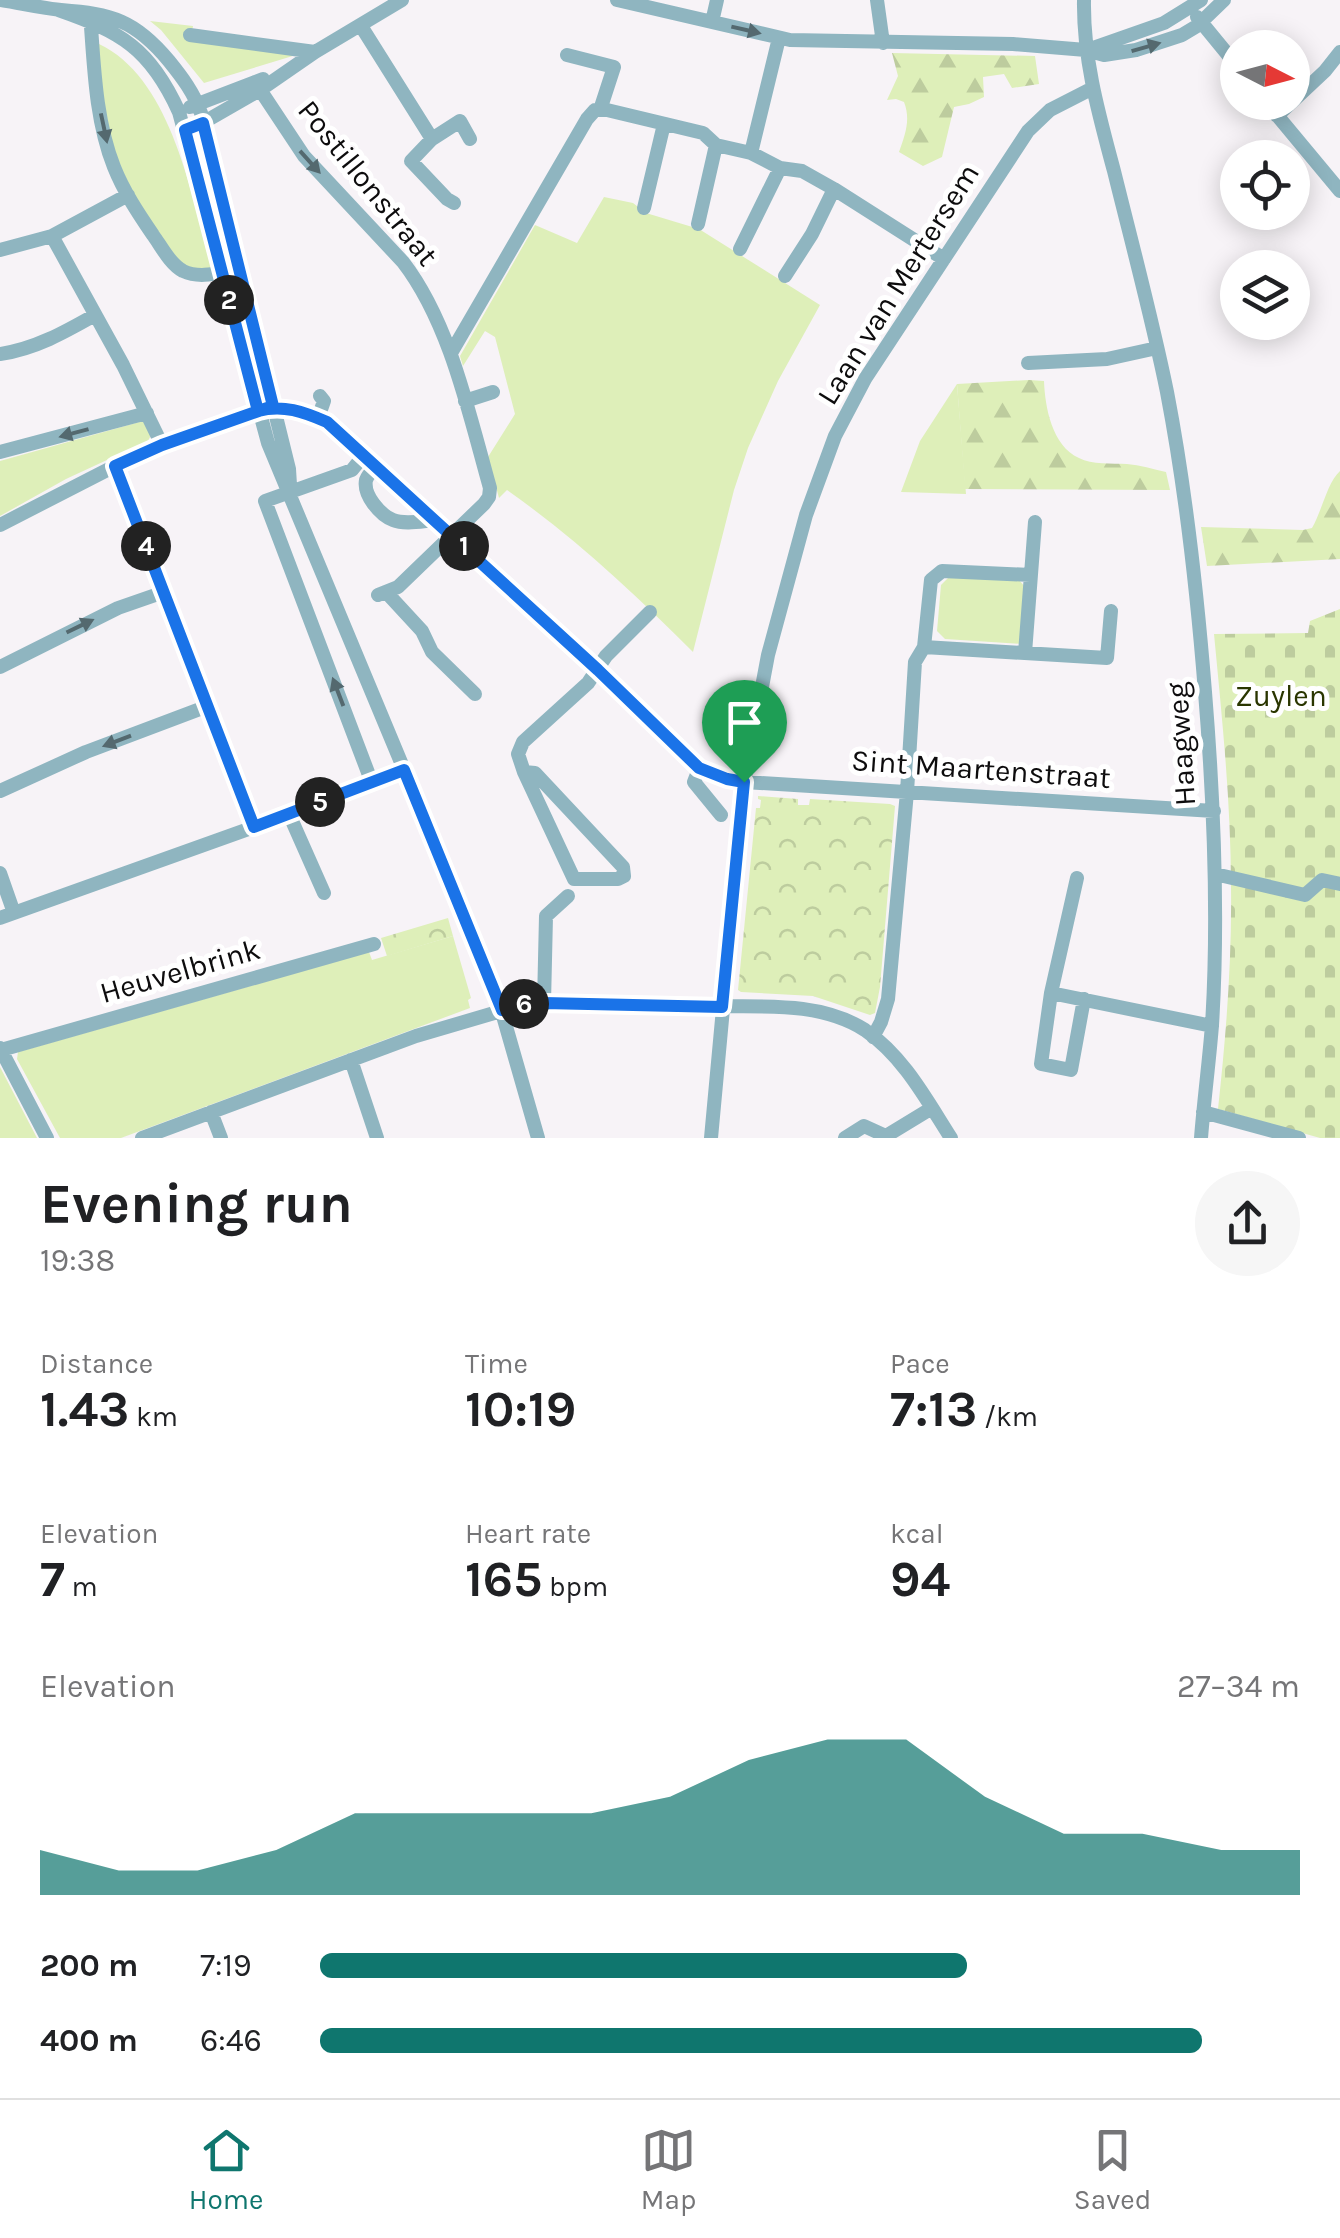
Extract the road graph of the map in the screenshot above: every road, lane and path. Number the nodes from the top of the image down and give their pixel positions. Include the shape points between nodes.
1 (0, 0) edge
2 (402, 0) edge
3 (617, 0) edge
4 (717, 0) edge
5 (877, 0) edge
6 (1084, 0) edge
7 (1224, 0) edge
8 (1196, 4) edge
9 (90, 17) junction
10 (712, 22) junction
11 (1202, 22) junction
12 (360, 26) junction
13 (190, 34) dead end
14 (779, 38) junction
15 (883, 42) junction
16 (1220, 44) edge
17 (1086, 50) junction
18 (315, 52) junction
19 (1340, 52) edge
20 (567, 56) dead end
21 (1310, 85) edge
22 (257, 86) junction
23 (1093, 88) junction
24 (197, 104) junction
25 (600, 110) junction
26 (179, 112) junction
27 (1280, 120) edge
28 (203, 123) junction
29 (664, 124) junction
30 (185, 130) junction
31 (432, 138) junction
32 (470, 139) dead end
33 (716, 146) junction
34 (752, 153) junction
35 (780, 168) junction
36 (834, 189) junction
37 (1340, 191) edge
38 (128, 195) junction
39 (454, 203) dead end
40 (644, 208) dead end
41 (698, 224) dead end
42 (52, 236) junction
43 (740, 248) dead end
44 (0, 250) edge
45 (944, 259) junction
46 (240, 269) junction
47 (222, 272) junction
48 (784, 276) dead end
49 (94, 315) junction
50 (1157, 348) junction
51 (451, 352) junction
52 (0, 354) edge
53 (1028, 363) dead end
54 (492, 392) dead end
55 (320, 396) dead end
56 (465, 400) junction
57 (265, 409) junction
58 (148, 413) junction
59 (318, 418) junction
60 (162, 445) junction
61 (0, 452) edge
62 (364, 455) junction
63 (115, 466) junction
64 (376, 466) junction
65 (290, 491) junction
66 (435, 520) junction
67 (1035, 522) dead end
68 (0, 526) edge
69 (451, 535) junction
70 (1030, 576) junction
71 (164, 592) junction
72 (1110, 611) dead end
73 (650, 612) dead end
74 (924, 647) junction
75 (1025, 653) junction
76 (0, 666) edge
77 (598, 670) junction
78 (474, 694) dead end
79 (208, 706) junction
80 (699, 768) junction
81 (404, 770) junction
82 (524, 772) junction
83 (744, 782) junction
84 (372, 783) junction
85 (0, 791) edge
86 (907, 792) junction
87 (1214, 811) junction
88 (289, 814) junction
89 (722, 815) dead end
90 (254, 827) junction
91 (0, 874) edge
92 (1215, 874) junction
93 (1077, 878) dead end
94 (1340, 884) edge
95 (324, 893) dead end
96 (568, 896) dead end
97 (7, 915) edge
98 (374, 944) dead end
99 (1051, 993) junction
100 (1084, 999) junction
101 (544, 1003) junction
102 (722, 1007) junction
103 (502, 1010) junction
104 (1212, 1026) junction
105 (873, 1036) junction
106 (0, 1049) edge
107 (351, 1060) junction
108 (932, 1108) junction
109 (212, 1112) junction
110 (1203, 1112) junction
111 (886, 1137) edge
112 (47, 1138) edge
113 (142, 1138) edge
114 (221, 1138) edge
115 (377, 1138) edge
116 (538, 1138) edge
117 (712, 1138) edge
118 (845, 1138) edge
119 (951, 1138) edge
120 (1200, 1138) edge
121 (1298, 1138) edge

1 - 9 street
2 - 12 street
3 - 10 street
4 - 10 street
5 - 15 street
6 - 17 street, Haagweg
7 - 11 street
8 - 11 street
8 - 17 street via 1155,27
9 - 24 street via 125,23 149,39
9 - 26 street via 143,56
9 -> 38 street via 104,132
10 -> 14 street
11 - 16 street
17 -> 11 street via 1136,50 1182,36
12 - 18 street
12 - 31 street
13 - 18 street
14 - 15 street
14 - 34 street
15 - 17 street
17 - 23 street, Haagweg
18 - 22 street
19 - 21 street
20 - 25 street via 614,67
22 - 24 street
22 - 28 street
22 -> 51 street, Postillonstraat via 304,156 406,266
23 - 45 street, Laan van Mertersem via 1034,124
23 - 50 street, Haagweg
24 - 26 street
24 - 28 street
25 - 29 street
25 - 51 street via 587,119
26 - 30 street
27 - 37 street
28 - 30 street
28 - 46 street
29 - 33 street via 703,133
29 - 40 street
30 - 47 street
31 - 32 street via 460,121
31 - 39 street via 410,162
33 - 34 street
33 - 41 street
34 - 35 street
35 - 36 street
35 - 43 street
36 - 45 street
36 - 48 street
38 - 42 street
38 - 47 street via 178,267 196,280
42 - 44 street
42 - 49 street
45 - 83 street, Laan van Mertersem via 865,379 827,456 780,610
46 - 47 street
46 - 57 street
47 - 57 street
49 - 52 street via 57,336
49 - 58 street
50 - 53 street via 1107,359
50 - 87 street, Haagweg via 1192,552
51 - 56 street, Postillonstraat
54 - 56 street
55 - 59 street
56 - 69 street, Postillonstraat via 490,488 484,504
57 - 59 street
57 - 60 street
57 - 65 street via 271,451
58 - 60 street
58 -> 61 street
59 - 62 street
60 - 63 street
62 - 64 street
62 - 65 street via 352,470
63 - 68 street
63 - 71 street
64 - 66 street
64 - 66 street via 366,486 383,513 400,522
65 - 81 street
84 -> 65 street via 265,501
66 - 69 street
67 - 70 street
69 - 77 street
69 - 78 street via 398,587 382,593
70 - 74 street via 942,572 930,580
70 - 75 street
76 -> 71 street
71 - 79 street
72 - 75 street via 1107,658
73 - 77 street
74 - 75 street
74 - 86 street via 915,662
77 - 80 street
77 - 82 street via 523,742 518,754
79 -> 85 street
79 - 90 street
80 - 83 street, Sint Maartenstraat
80 - 89 street via 694,782
81 - 84 street
81 - 103 street
82 - 82 street via 535,773 623,867 624,876 574,879
83 - 86 street, Sint Maartenstraat
83 - 102 street, Laan van Mertersem
84 - 88 street
86 - 87 street, Sint Maartenstraat
86 - 105 street via 888,999
87 - 92 street, Haagweg
88 - 90 street
88 - 95 street
90 - 97 street
91 - 97 street
92 - 94 street via 1305,895 1322,880
92 - 104 street, Haagweg
93 - 99 street
96 - 101 street via 546,916
98 - 106 street, Heuvelbrink
99 - 100 street
99 - 100 street via 1040,1064 1071,1070
100 - 104 street
101 - 102 street
101 - 103 street
102 - 105 street via 819,1012
102 - 117 street, Laan van Mertersem
103 - 107 street
103 - 116 street
104 - 110 street, Haagweg
105 - 108 street via 906,1068
106 - 112 street
107 - 109 street
107 - 115 street
108 - 111 street
108 - 119 street
109 - 113 street
109 - 114 street
110 - 120 street, Haagweg
110 - 121 street
111 - 118 street via 864,1126

